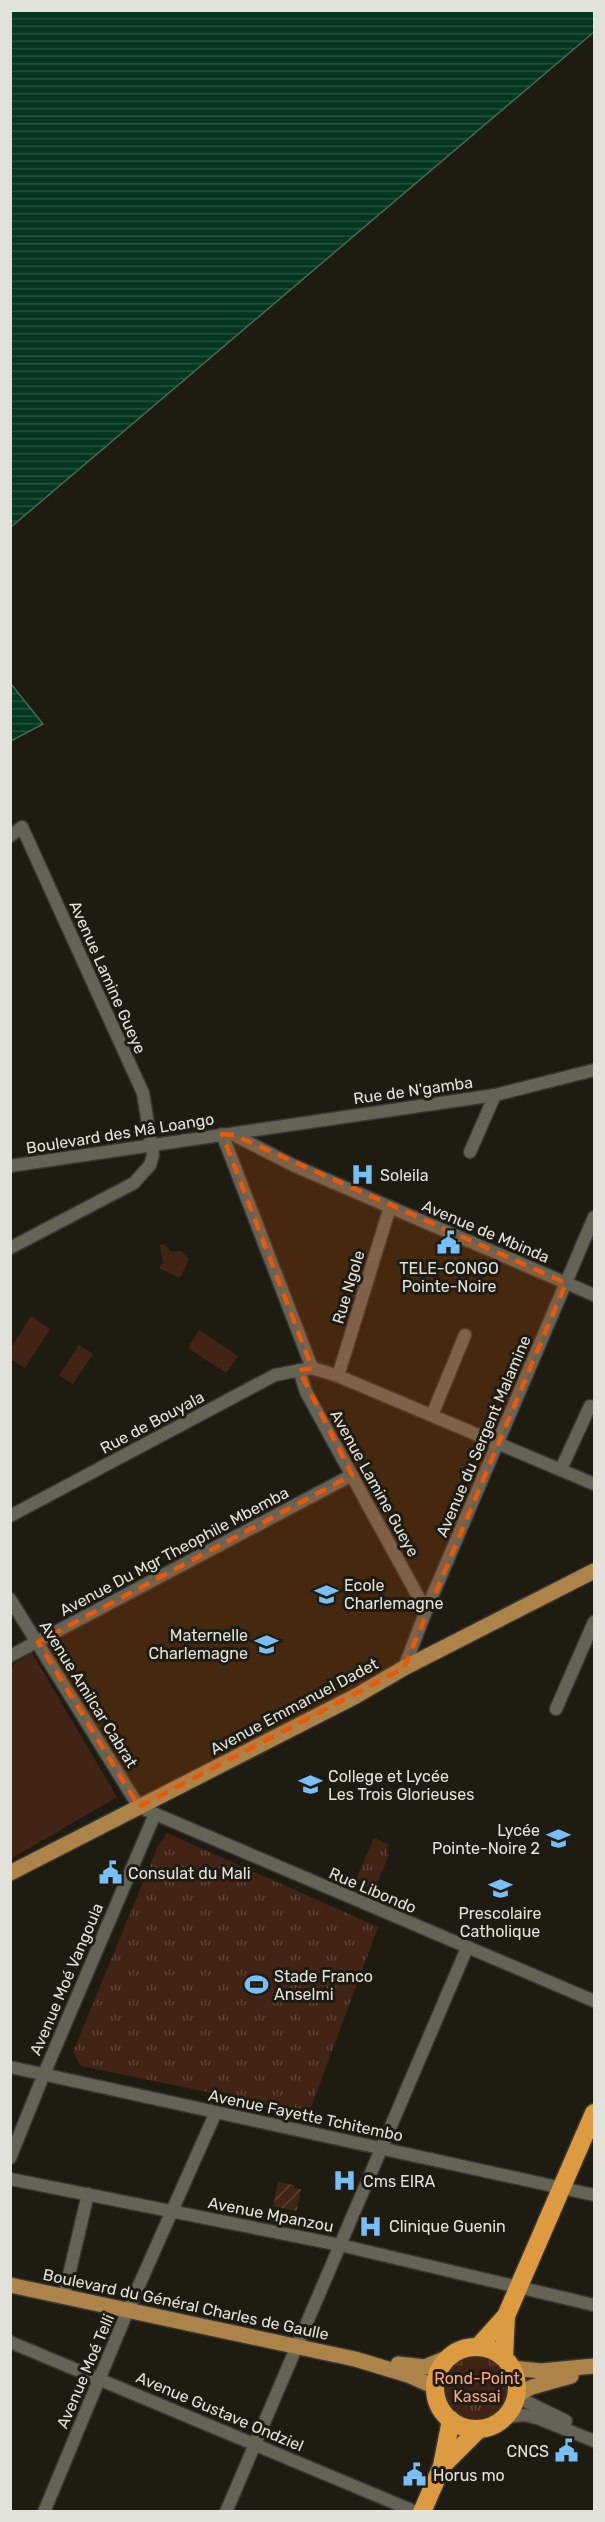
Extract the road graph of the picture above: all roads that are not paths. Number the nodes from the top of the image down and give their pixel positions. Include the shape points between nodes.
1 (10, 836) edge
2 (594, 1070) edge
3 (495, 1095) junction
4 (228, 1134) junction
5 (152, 1145) junction
6 (470, 1152) dead end
7 (10, 1167) edge
8 (390, 1207) junction
9 (594, 1216) edge
10 (10, 1248) edge
11 (566, 1283) junction
12 (594, 1295) edge
13 (465, 1335) dead end
14 (312, 1368) junction
15 (298, 1370) junction
16 (338, 1376) junction
17 (590, 1406) dead end
18 (432, 1415) junction
19 (498, 1442) junction
20 (561, 1469) junction
21 (352, 1475) junction
22 (594, 1484) edge
23 (10, 1516) edge
24 (594, 1570) edge
25 (10, 1599) edge
26 (426, 1611) junction
27 (594, 1622) edge
28 (38, 1642) junction
29 (10, 1656) edge
30 (404, 1668) junction
31 (556, 1709) dead end
32 (139, 1807) junction
33 (155, 1814) junction
34 (10, 1873) edge
35 (467, 1948) junction
36 (594, 2001) edge
37 (10, 2067) edge
38 (44, 2074) junction
39 (216, 2112) junction
40 (594, 2113) edge
41 (381, 2148) junction
42 (10, 2158) edge
43 (10, 2179) edge
44 (562, 2188) junction
45 (88, 2194) junction
46 (594, 2195) edge
47 (172, 2211) junction
48 (340, 2245) junction
49 (10, 2285) edge
50 (519, 2287) junction
51 (64, 2296) junction
52 (594, 2305) edge
53 (128, 2310) junction
54 (507, 2316) junction
55 (10, 2342) edge
56 (297, 2346) junction
57 (478, 2347) junction
58 (449, 2357) junction
59 (355, 2359) junction
60 (508, 2363) junction
61 (594, 2366) edge
62 (594, 2372) edge
63 (100, 2379) junction
64 (435, 2387) junction
65 (517, 2396) junction
66 (506, 2416) junction
67 (451, 2420) junction
68 (479, 2429) junction
69 (594, 2433) edge
70 (594, 2441) edge
71 (255, 2444) junction
72 (442, 2466) junction
73 (44, 2511) edge
74 (226, 2511) edge
75 (416, 2511) edge
76 (422, 2511) edge

1 - 5 street, Avenue Lamine Gueye via 22,827 143,1093
2 - 3 street, Rue de N'gamba
3 - 4 street, Rue de N'gamba
3 - 6 street
4 - 5 street, Boulevard des Mâ Loango
4 - 8 street, Avenue de Mbinda
4 - 14 street
5 - 7 street, Boulevard des Mâ Loango
5 - 10 street via 150,1165 134,1183
8 - 11 street, Avenue de Mbinda
8 - 16 street, Rue Ngole
9 - 11 street, Avenue du Sergent Malamine
11 - 12 street, Avenue de Mbinda
11 - 19 street, Avenue du Sergent Malamine
13 - 18 street
14 - 15 street, Rue de Bouyala
14 - 16 street
15 - 21 street, Avenue Lamine Gueye
15 - 23 street, Rue de Bouyala via 266,1380
16 - 18 street
17 - 20 street
18 - 19 street
19 - 20 street
19 - 26 street, Avenue du Sergent Malamine
20 - 22 street
21 - 26 street, Avenue Lamine Gueye
21 - 28 street, Avenue Du Mgr Theophile Mbemba
24 - 30 main road, Avenue Emmanuel Dadet
25 - 28 street, Avenue Amilcar Cabrat
26 - 30 street, Avenue du Sergent Malamine
27 - 31 street
28 - 29 street, Avenue Du Mgr Theophile Mbemba
28 - 32 street, Avenue Amilcar Cabrat
30 - 32 main road, Avenue Emmanuel Dadet
32 - 33 street, Rue Libondo
32 - 34 main road, Avenue Emmanuel Dadet
33 - 35 street, Rue Libondo
33 - 38 street, Avenue Moé Vangoula
35 - 36 street, Rue Libondo
35 - 41 street
37 - 38 street, Avenue Fayette Tchitembo
38 - 39 street, Avenue Fayette Tchitembo
38 - 42 street, Avenue Moé Vangoula
39 - 41 street, Avenue Fayette Tchitembo
39 - 47 street, Avenue Moé Telli
40 - 44 highway
41 - 44 street, Avenue Fayette Tchitembo
41 - 48 street
43 - 45 street, Avenue Mpanzou
44 - 46 street, Avenue Fayette Tchitembo
44 - 50 highway
45 - 47 street, Avenue Mpanzou
45 - 51 street
47 - 48 street, Avenue Mpanzou
47 - 53 street, Avenue Moé Telli
48 - 50 street, Avenue Mpanzou
48 - 56 street
49 - 51 main road, Boulevard du Général Charles de Gaulle
50 - 52 street, Avenue Mpanzou
50 - 54 highway
51 - 53 main road, Boulevard du Général Charles de Gaulle
53 - 56 main road, Boulevard du Général Charles de Gaulle
53 - 63 street, Avenue Moé Telli
54 - 57 highway
54 - 60 highway
55 - 63 street, Avenue Gustave Ondziel
56 - 59 main road, Boulevard du Général Charles de Gaulle
56 - 71 street
57 - 58 highway
57 - 60 highway via 487,2348
58 - 59 main road, Boulevard du Général Charles de Gaulle via 424,2367
58 - 64 highway
59 - 64 main road, Boulevard du Général Charles de Gaulle
60 - 61 main road via 541,2371
60 - 65 highway via 517,2381
62 - 65 main road via 548,2382
63 - 71 street, Avenue Gustave Ondziel
63 - 73 street, Avenue Moé Telli
64 - 67 highway via 439,2405
65 - 66 highway
65 - 69 street
66 - 68 highway
66 - 70 street via 540,2418
67 - 68 highway
67 - 72 highway
68 - 72 highway
71 - 74 street
71 - 75 street, Avenue Gustave Ondziel
72 - 76 highway

